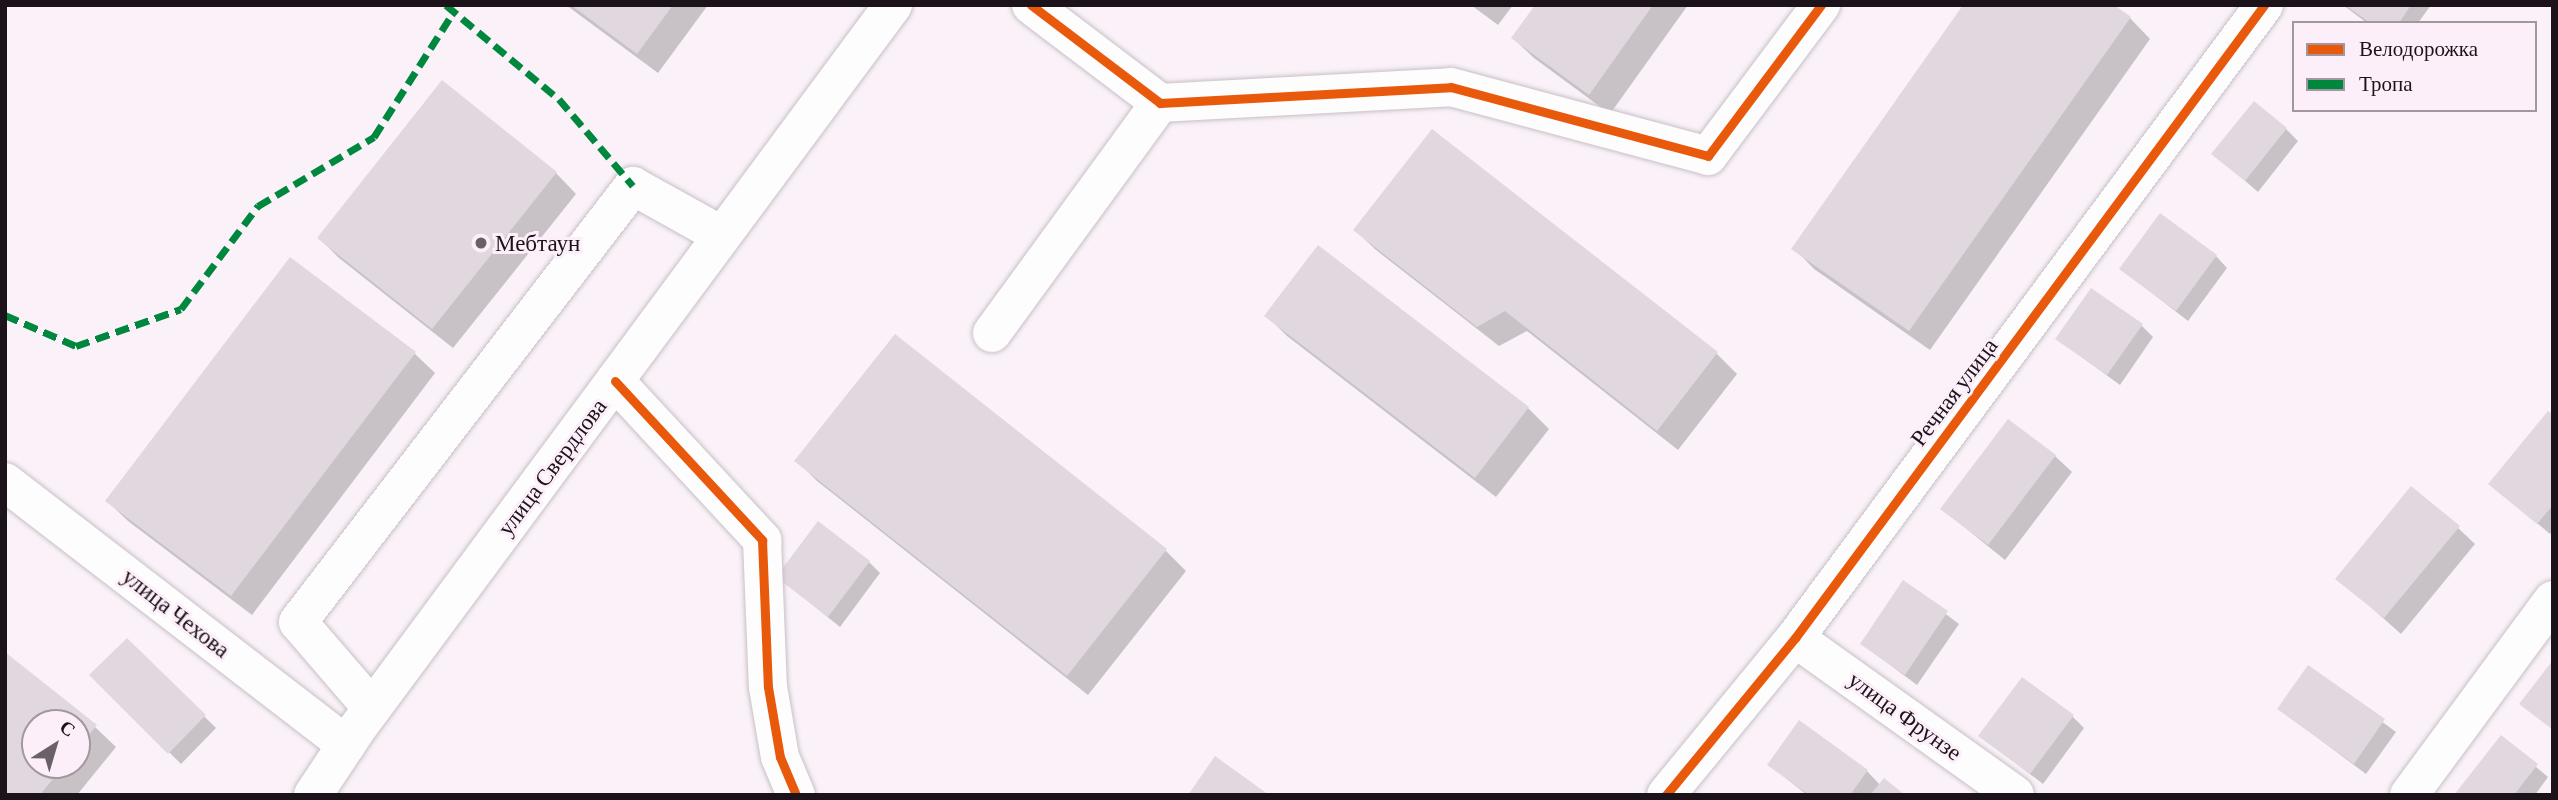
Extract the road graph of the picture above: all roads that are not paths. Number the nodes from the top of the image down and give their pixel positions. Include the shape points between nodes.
1 (893, 5) edge
2 (1031, 5) edge
3 (1821, 5) edge
4 (2264, 5) edge
5 (1160, 103) junction
6 (722, 235) junction
7 (992, 333) dead end
8 (615, 381) junction
9 (5, 482) edge
10 (2553, 600) edge
11 (1796, 638) junction
12 (372, 708) junction
13 (347, 745) junction
14 (313, 795) edge
15 (796, 795) edge
16 (1666, 795) edge
17 (2015, 795) edge
18 (2409, 795) edge

1 - 6 street, улица Свердлова
2 - 5 street
3 - 5 street via 1708,156 1451,87
4 - 11 street, Речная улица
5 - 7 street
6 - 8 street, улица Свердлова
6 - 12 street via 634,186 298,622
8 - 12 street, улица Свердлова
8 - 15 street via 762,540 768,687 780,757
9 - 13 street, улица Чехова
10 - 18 street
11 - 16 street, Речная улица
11 - 17 street, улица Фрунзе
12 - 13 street, улица Свердлова
13 - 14 street, улица Свердлова

